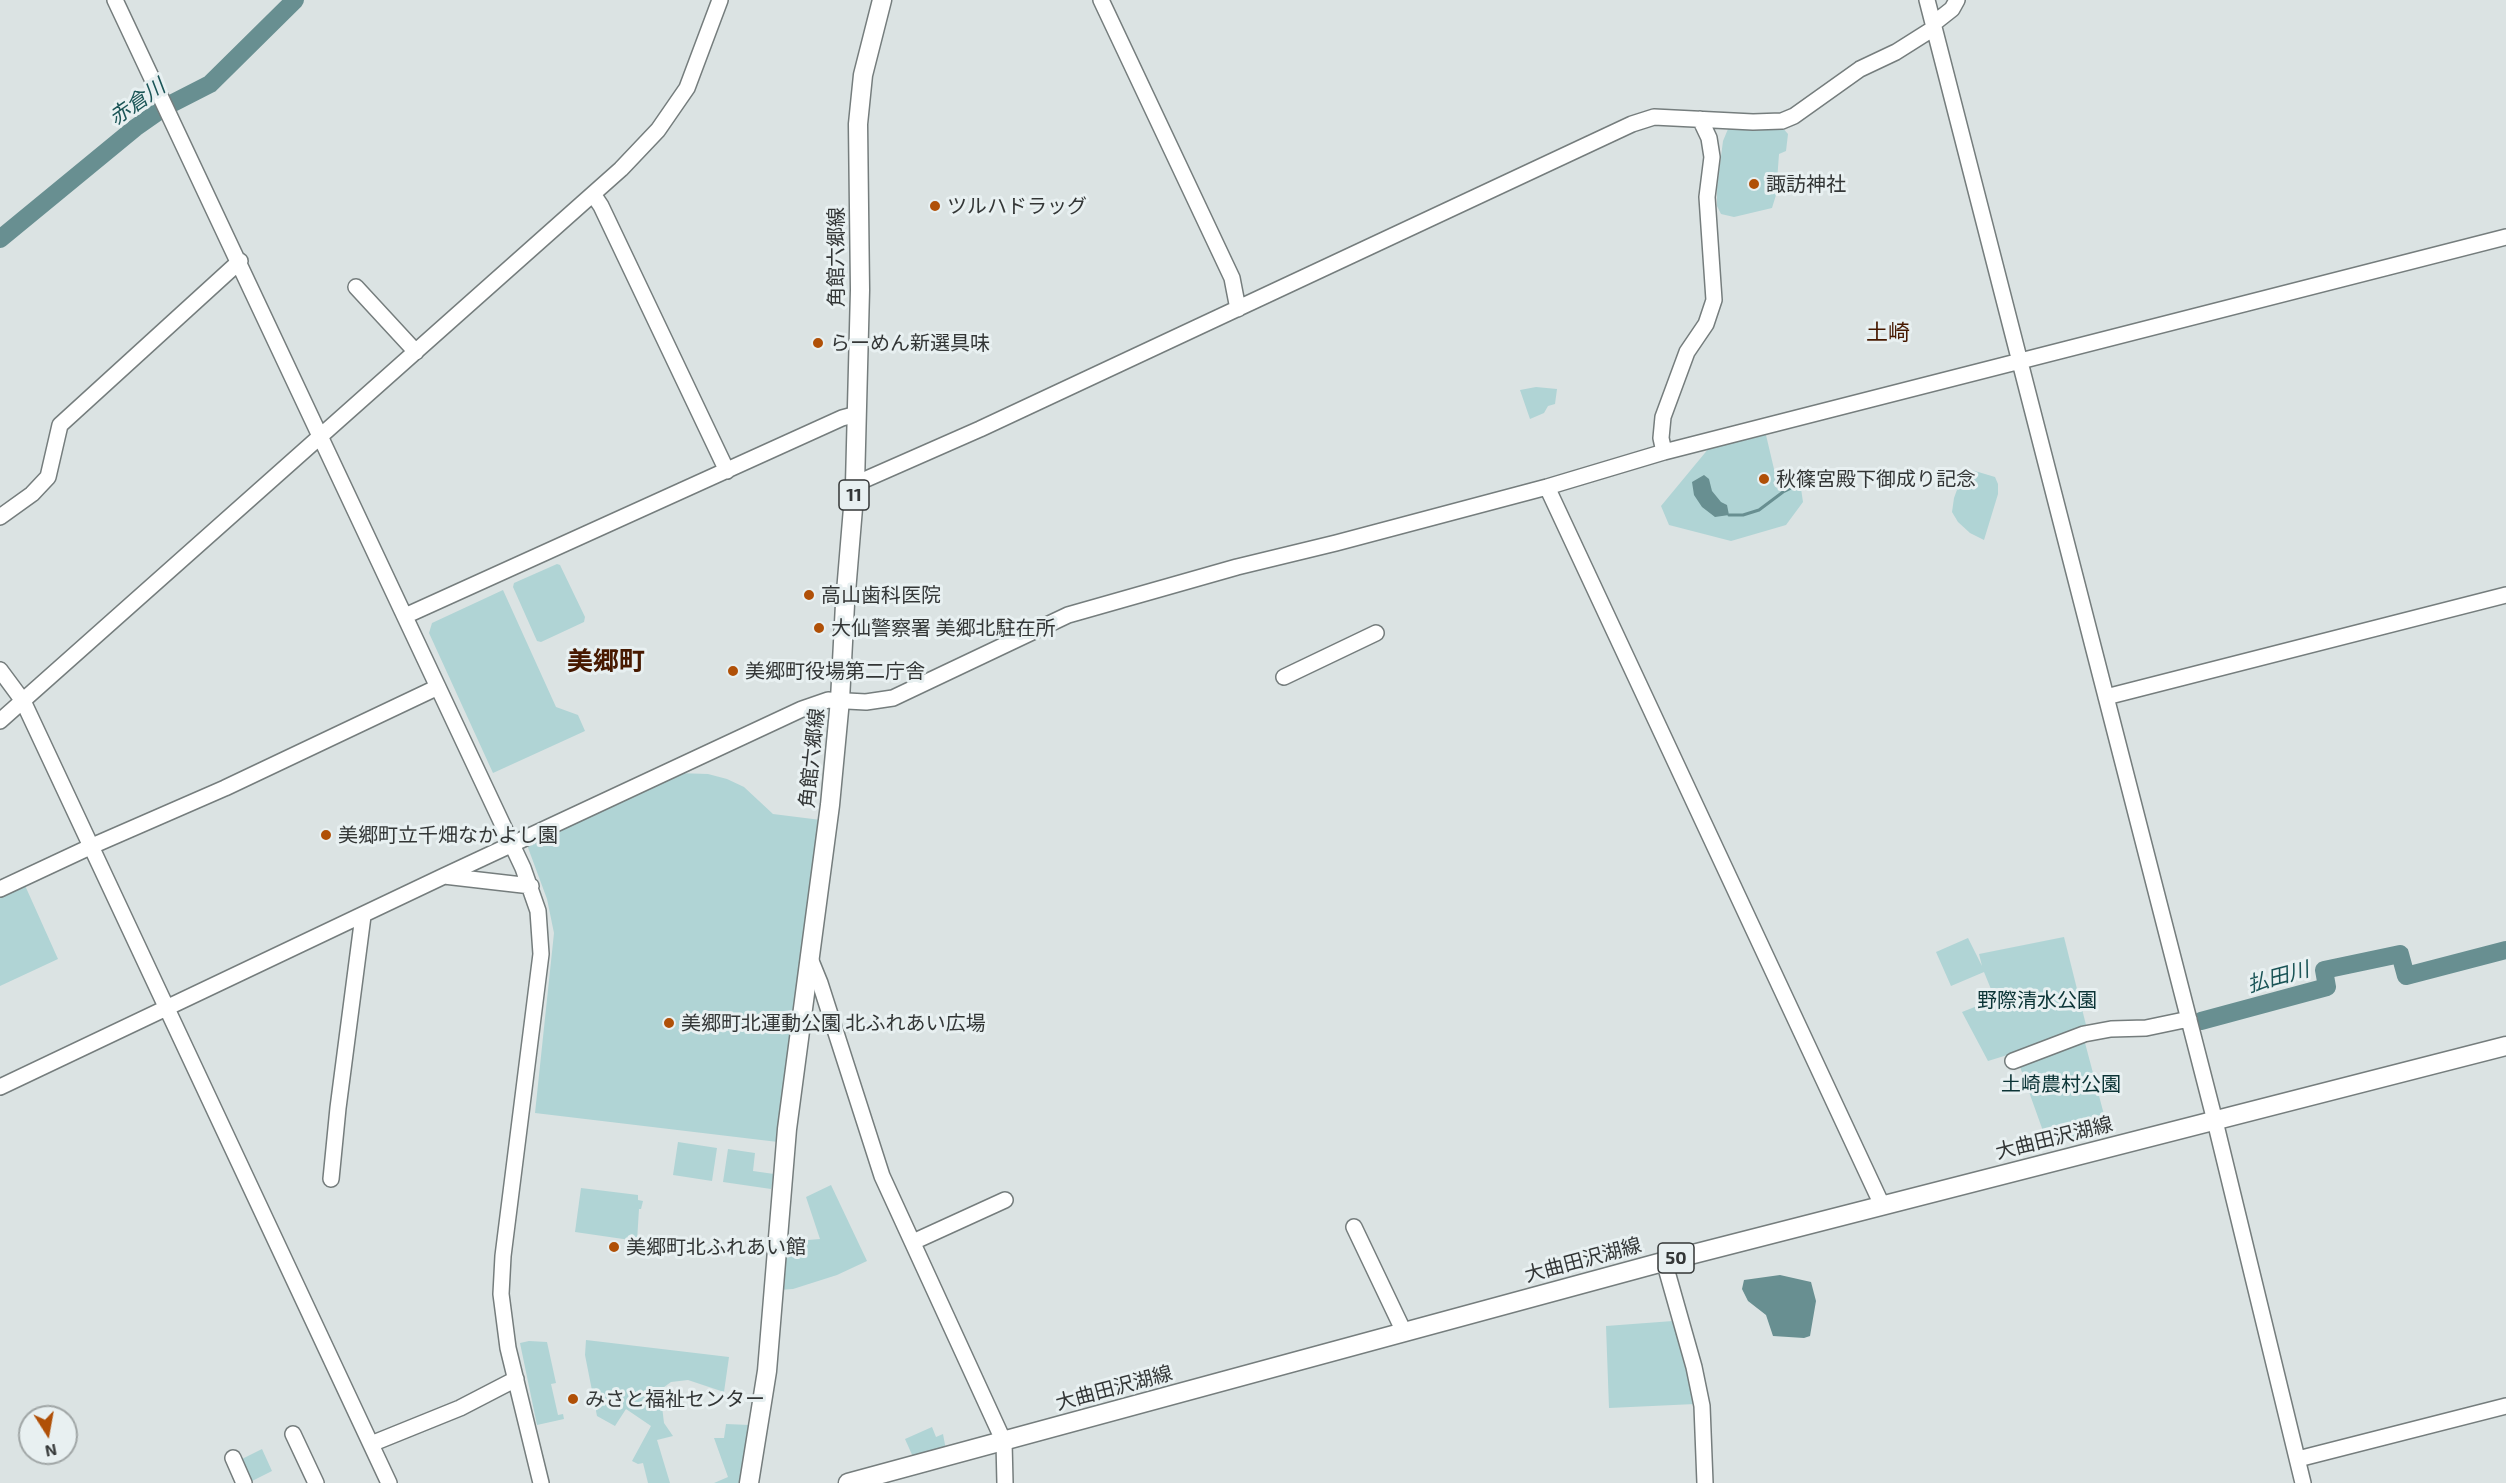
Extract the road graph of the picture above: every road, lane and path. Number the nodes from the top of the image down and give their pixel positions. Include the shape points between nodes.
1 (115, 0) edge
2 (720, 0) edge
3 (882, 0) edge
4 (1101, 0) edge
5 (1928, 0) edge
6 (1957, 0) edge
7 (1934, 26) junction
8 (1700, 119) junction
9 (593, 194) junction
10 (2506, 237) edge
11 (240, 261) junction
12 (356, 287) dead end
13 (1238, 309) junction
14 (416, 352) junction
15 (2021, 361) junction
16 (857, 414) junction
17 (322, 437) junction
18 (1664, 452) junction
19 (727, 471) junction
20 (855, 484) junction
21 (1547, 487) junction
22 (0, 517) edge
23 (2506, 595) edge
24 (405, 616) junction
25 (1376, 633) dead end
26 (0, 670) edge
27 (1284, 677) dead end
28 (438, 687) junction
29 (2106, 698) junction
30 (840, 700) junction
31 (23, 701) junction
32 (0, 721) edge
33 (512, 845) junction
34 (92, 846) junction
35 (444, 876) junction
36 (531, 885) junction
37 (0, 889) edge
38 (363, 916) junction
39 (809, 956) junction
40 (168, 1009) junction
41 (2189, 1019) junction
42 (2506, 1046) edge
43 (2013, 1061) dead end
44 (0, 1087) edge
45 (2215, 1121) junction
46 (331, 1179) dead end
47 (1005, 1200) dead end
48 (1882, 1205) junction
49 (1354, 1227) dead end
50 (913, 1242) junction
51 (1664, 1262) junction
52 (1404, 1332) junction
53 (516, 1380) junction
54 (2506, 1406) edge
55 (293, 1434) dead end
56 (1004, 1442) junction
57 (371, 1444) junction
58 (233, 1458) dead end
59 (2298, 1459) junction
60 (244, 1483) edge
61 (316, 1483) edge
62 (388, 1483) edge
63 (541, 1483) edge
64 (749, 1483) edge
65 (848, 1483) edge
66 (1005, 1483) edge
67 (1705, 1483) edge
68 (2304, 1483) edge

1 - 11 street
2 - 9 street via 687,88 674,109 621,169
3 - 16 main road, 角館六郷線 / 11 via 863,75 858,124
4 - 13 street via 1232,278
5 - 7 street
6 - 7 street
7 - 8 street via 1896,52 1846,77 1782,121
7 - 15 street
8 - 13 street via 1654,117 1632,124
8 - 18 street via 1712,156 1707,197 1714,300 1706,324 1686,352 1663,417
9 - 14 street
9 - 19 street
10 - 15 street
11 - 17 street
11 - 22 street via 60,425 48,477
12 - 14 street
13 - 20 street
14 - 17 street
15 - 18 street
15 - 29 street
16 - 19 street
16 - 20 main road, 角館六郷線 / 11
17 - 24 street
17 - 31 street
18 - 21 street
19 - 24 street
20 - 30 main road, 角館六郷線 / 11
21 - 30 street via 1068,615 893,698
21 - 48 street
23 - 29 street
24 - 28 street
25 - 27 street
26 - 31 street
28 - 33 street
28 - 34 street
29 - 41 street
30 - 33 street via 802,709
30 - 39 main road, 角館六郷線 / 11
31 - 32 street
31 - 34 street
33 - 35 street
33 - 36 street
34 - 37 street
34 - 40 street
35 - 36 street
35 - 38 street
36 - 53 street via 538,911 541,954 501,1294
38 - 40 street
38 - 46 street
39 - 50 street via 882,1176
39 - 64 main road, 角館六郷線 / 11 via 787,1129 767,1371
40 - 44 street
40 - 57 street
41 - 43 street via 2085,1034
41 - 45 street
42 - 45 main road, 大曲田沢湖線 / 50
45 - 48 main road, 大曲田沢湖線 / 50
45 - 59 street
47 - 50 street
48 - 51 main road, 大曲田沢湖線 / 50
49 - 52 street
50 - 56 street
51 - 52 main road, 大曲田沢湖線 / 50
51 - 67 street via 1702,1406
52 - 56 main road, 大曲田沢湖線 / 50
53 - 57 street via 460,1408
53 - 63 street
54 - 59 street
55 - 61 street
56 - 65 main road, 大曲田沢湖線 / 50
56 - 66 street
57 - 62 street
58 - 60 street
59 - 68 street

